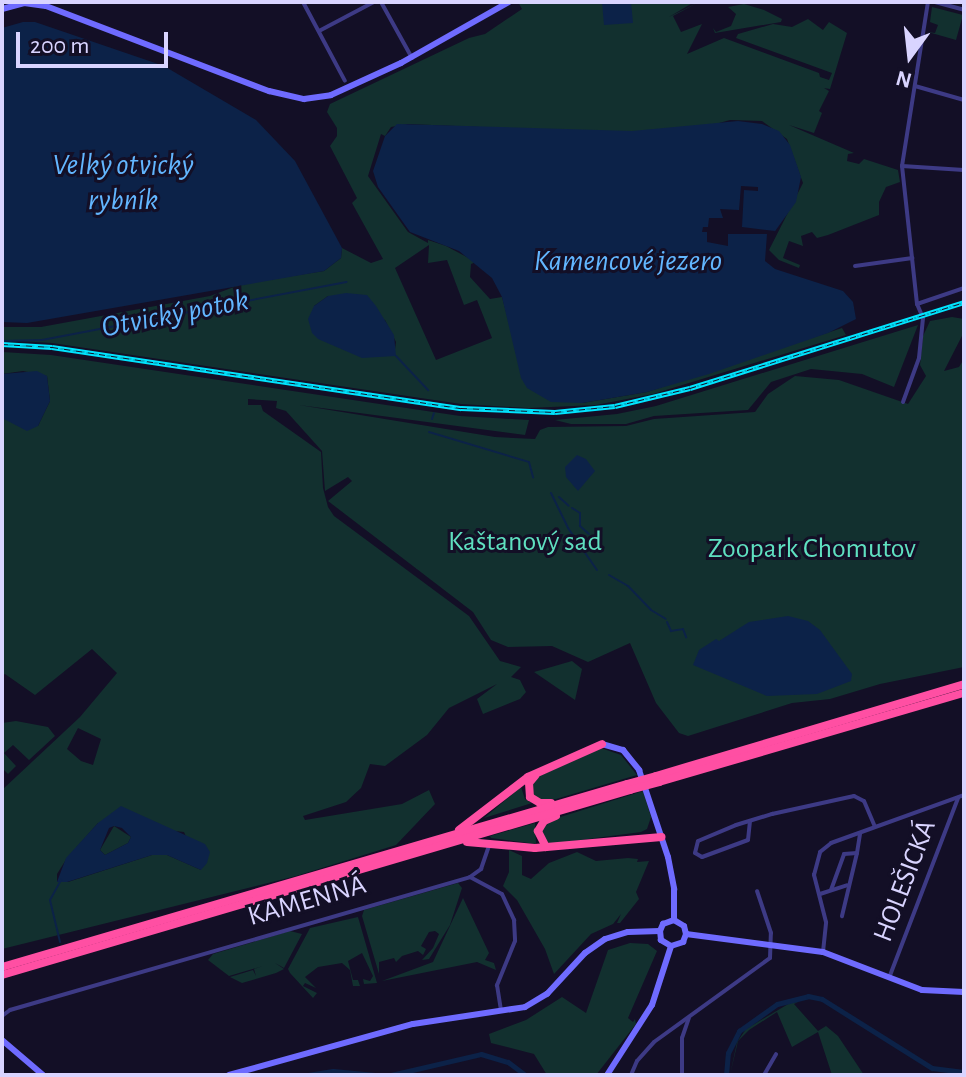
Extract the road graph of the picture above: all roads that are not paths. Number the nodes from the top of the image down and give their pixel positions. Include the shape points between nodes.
1 (303, 2) edge
2 (374, 2) edge
3 (381, 2) edge
4 (509, 2) edge
5 (928, 2) edge
6 (935, 2) edge
7 (2, 9) edge
8 (964, 10) edge
9 (319, 31) junction
10 (412, 58) junction
11 (345, 81) dead end
12 (915, 86) junction
13 (964, 100) edge
14 (902, 166) junction
15 (964, 170) edge
16 (913, 258) junction
17 (855, 266) dead end
18 (964, 288) edge
19 (917, 304) junction
20 (903, 402) dead end
21 (964, 684) edge
22 (964, 693) edge
23 (602, 744) joint
24 (542, 771) junction
25 (657, 779) junction
26 (628, 787) junction
27 (964, 795) edge
28 (958, 798) junction
29 (563, 803) junction
30 (577, 805) junction
31 (750, 821) junction
32 (875, 827) junction
33 (857, 833) junction
34 (662, 837) junction
35 (491, 841) junction
36 (442, 842) junction
37 (546, 847) junction
38 (857, 853) junction
39 (470, 877) junction
40 (847, 885) junction
41 (831, 890) junction
42 (757, 891) dead end
43 (820, 894) junction
44 (842, 916) dead end
45 (674, 920) junction
46 (660, 931) junction
47 (686, 934) junction
48 (770, 944) junction
49 (671, 946) junction
50 (823, 952) junction
51 (32, 966) junction
52 (2, 967) edge
53 (2, 975) edge
54 (889, 978) junction
55 (2, 982) edge
56 (964, 992) edge
57 (501, 1012) junction
58 (690, 1015) junction
59 (2, 1016) edge
60 (2, 1040) edge
61 (776, 1054) dead end
62 (43, 1075) edge
63 (229, 1075) edge
64 (607, 1075) edge
65 (631, 1075) edge
66 (682, 1075) edge
67 (764, 1075) edge

1 - 9 street
2 - 9 street
3 - 10 street
4 - 10 street
5 - 12 street
6 - 8 street
7 - 10 street via 24,3 46,6 269,91 304,99 346,89
9 - 11 street
12 - 13 street
12 - 14 street
14 - 15 street
14 - 16 street
16 - 17 street
16 - 19 street
18 - 19 street
19 - 20 street via 923,318 919,358
21 - 25 highway
22 - 25 highway
23 - 24 highway
23 - 34 street via 623,750 634,762
24 - 29 highway via 529,783 530,797 540,803
24 - 36 highway
25 - 26 highway, bridge
26 - 29 highway
26 - 30 highway
27 - 28 street
28 - 32 street
28 - 54 street, HOLEŠICKÁ
29 - 36 highway
30 - 36 highway
30 - 37 highway via 544,821 538,831
31 - 31 street via 698,841 695,853 702,857 748,840
31 - 32 street via 854,796 864,801
32 - 33 street
33 - 38 street
33 - 43 street via 820,852 814,875
34 - 37 highway
34 - 45 street via 674,889
35 - 36 highway
35 - 37 highway
35 - 39 street via 481,869
36 - 51 highway
36 - 52 highway
38 - 40 street
38 - 41 street via 844,854
39 - 57 street via 502,894 514,920 515,941 497,985
39 - 59 street, KAMENNÁ
40 - 41 street
40 - 44 street
41 - 43 street
42 - 48 street
43 - 50 street via 826,922
45 - 46 street
45 - 47 street via 682,923
46 - 49 street via 661,940
46 - 57 street via 605,939 536,1002
47 - 48 street
47 - 49 street via 683,942
48 - 50 street
48 - 58 street via 770,958 761,967
49 - 64 street via 652,1005
50 - 54 street
51 - 53 highway
51 - 55 highway
54 - 56 street via 922,990
57 - 63 street via 413,1024
58 - 65 street via 645,1051
58 - 66 street via 682,1038
60 - 62 street
61 - 67 street

